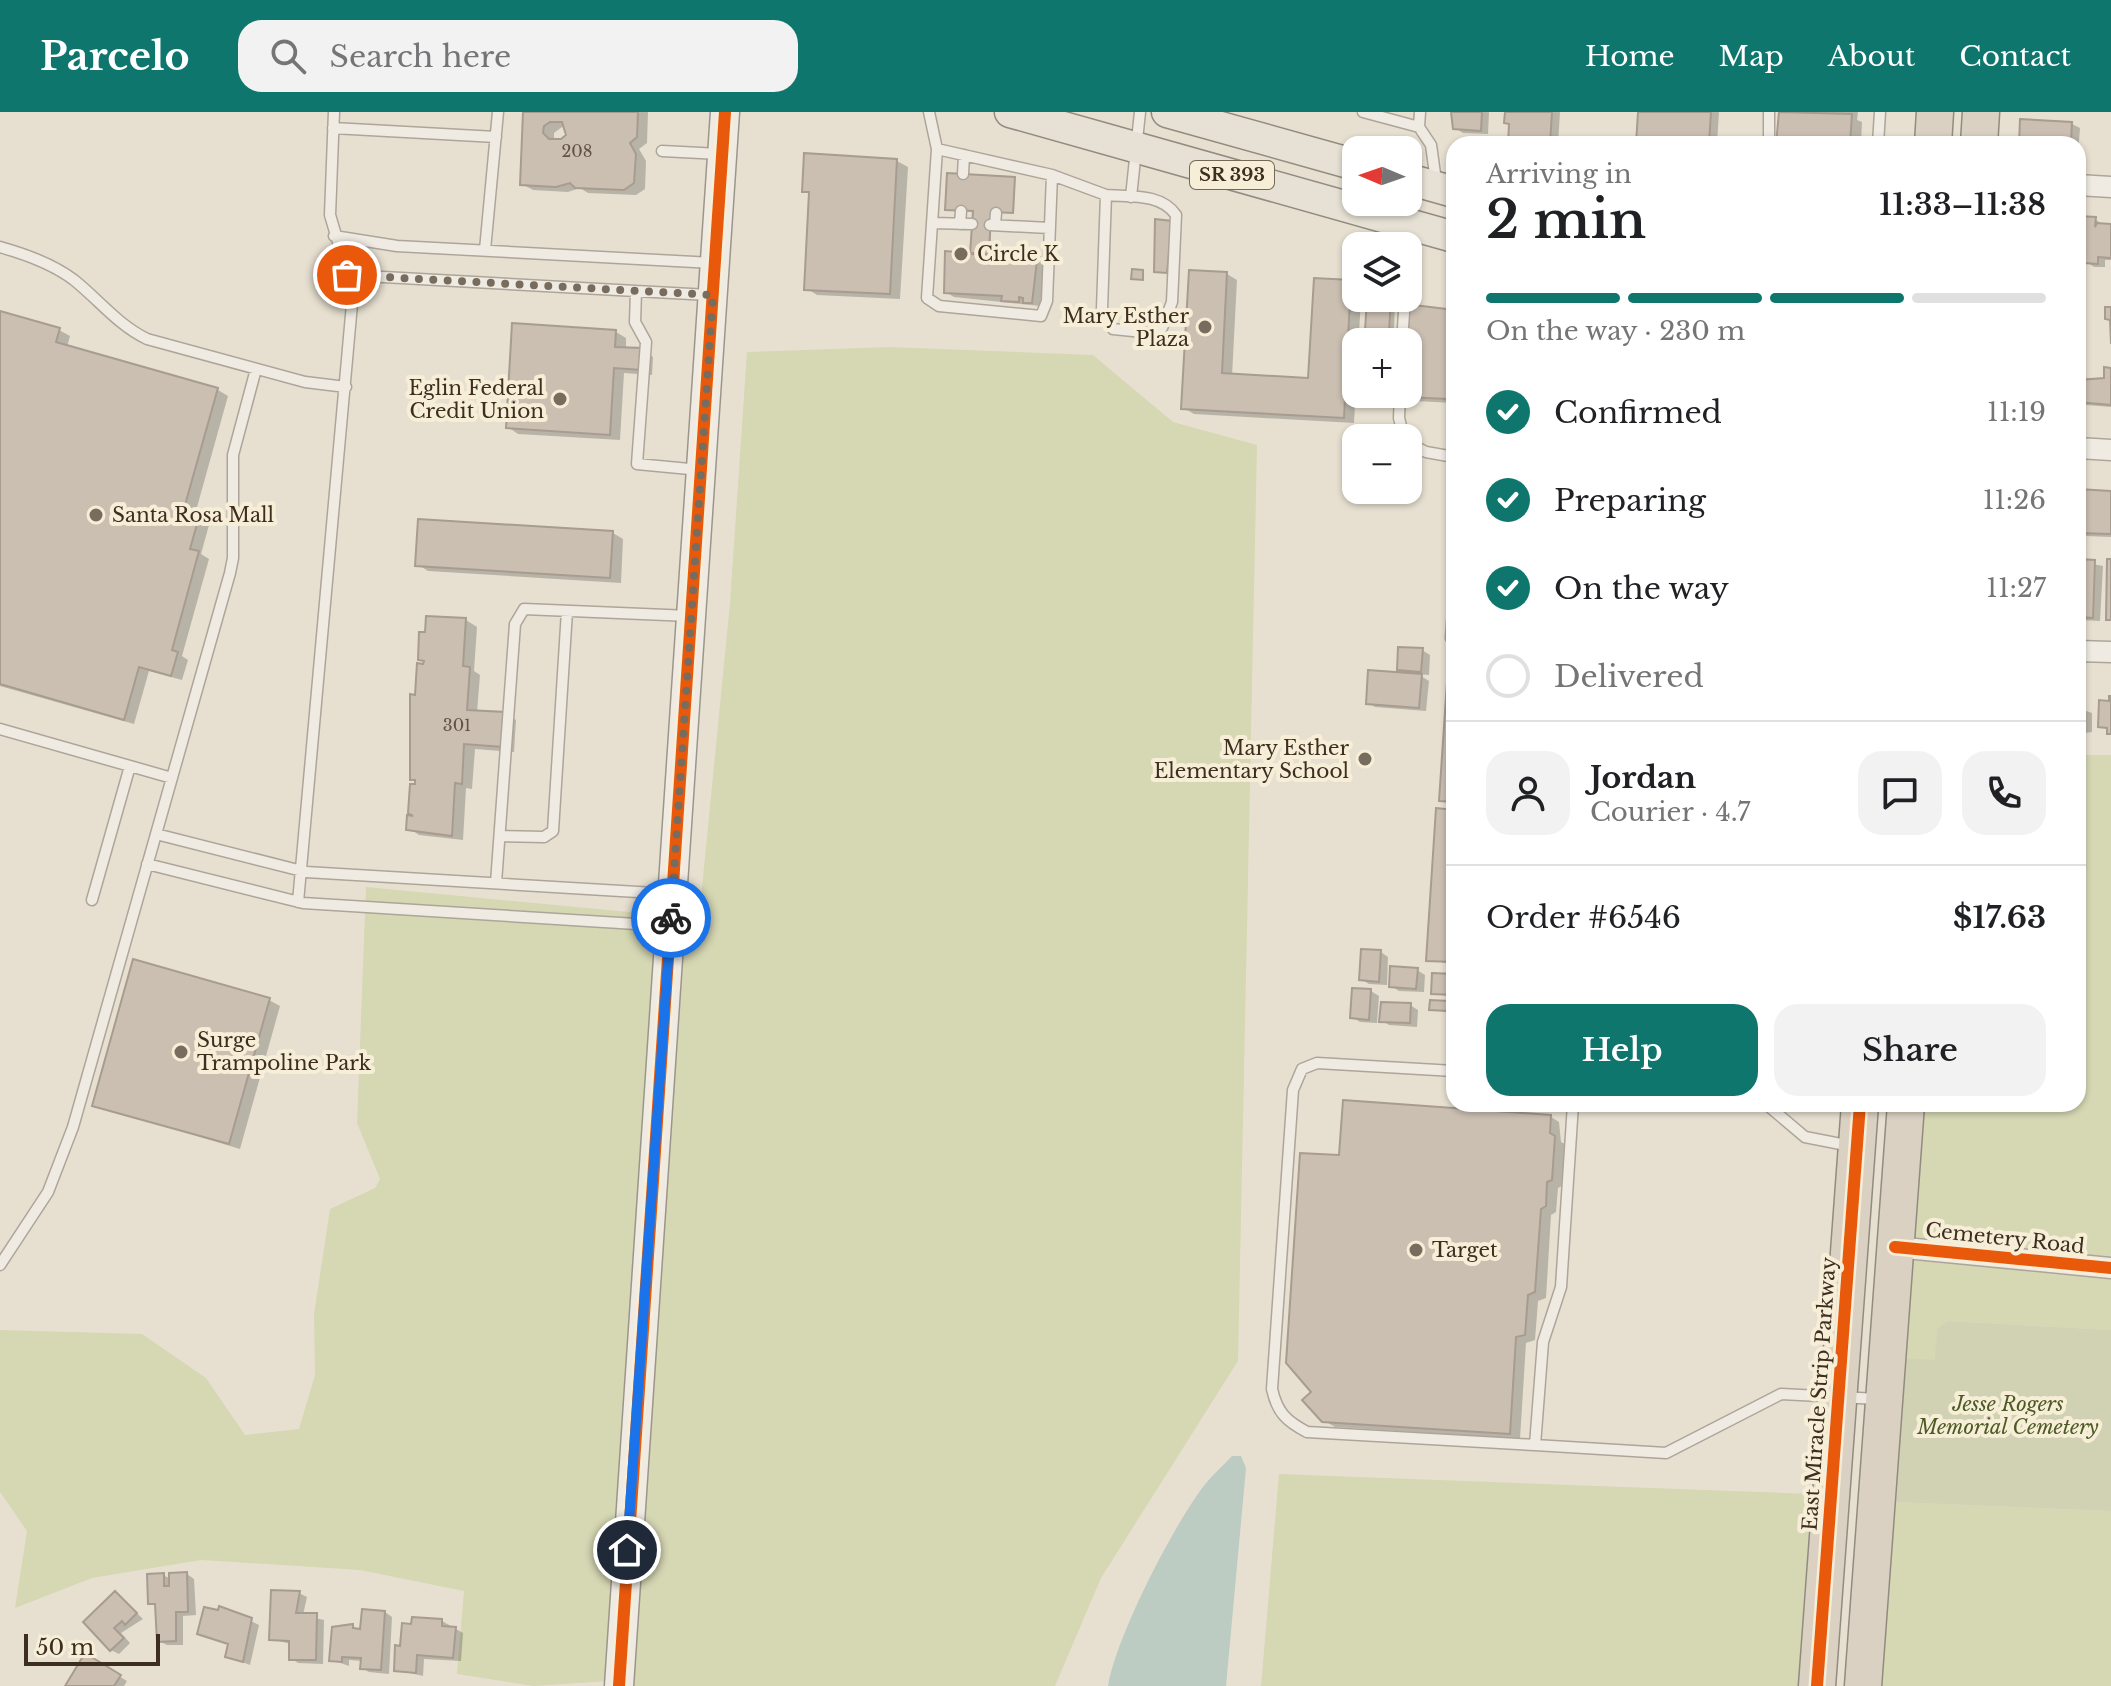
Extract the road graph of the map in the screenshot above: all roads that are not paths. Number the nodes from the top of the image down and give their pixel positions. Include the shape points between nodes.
1 (334, 112) edge
2 (498, 112) edge
3 (725, 112) edge
4 (929, 112) edge
5 (1010, 112) edge
6 (1140, 112) edge
7 (1167, 112) edge
8 (1363, 112) edge
9 (1420, 112) edge
10 (1769, 112) edge
11 (1880, 112) edge
12 (1935, 112) edge
13 (1981, 112) edge
14 (1419, 127) junction
15 (333, 128) junction
16 (1769, 136) edge
17 (1878, 136) edge
18 (1934, 136) edge
19 (1980, 136) edge
20 (496, 137) junction
21 (1136, 147) junction
22 (937, 149) junction
23 (662, 151) dead end
24 (722, 154) junction
25 (964, 155) junction
26 (1342, 161) edge
27 (998, 162) junction
28 (963, 174) dead end
29 (1052, 175) junction
30 (998, 176) dead end
31 (2086, 185) edge
32 (1433, 186) edge
33 (2111, 187) edge
34 (1106, 195) junction
35 (1131, 197) junction
36 (961, 211) dead end
37 (996, 213) dead end
38 (933, 223) junction
39 (960, 224) junction
40 (972, 224) dead end
41 (1415, 226) junction
42 (1049, 228) junction
43 (1414, 232) edge
44 (1446, 235) edge
45 (334, 236) junction
46 (0, 247) edge
47 (485, 250) junction
48 (715, 264) junction
49 (347, 275) junction
50 (636, 291) junction
51 (713, 295) junction
52 (256, 369) junction
53 (346, 387) junction
54 (2086, 448) edge
55 (1422, 450) edge
56 (2111, 450) edge
57 (1446, 456) edge
58 (702, 470) junction
59 (567, 611) junction
60 (692, 616) junction
61 (2086, 651) edge
62 (2111, 652) edge
63 (0, 729) edge
64 (130, 766) junction
65 (172, 778) junction
66 (156, 834) junction
67 (500, 836) junction
68 (147, 864) junction
69 (301, 871) junction
70 (496, 883) junction
71 (673, 894) junction
72 (92, 900) dead end
73 (298, 902) junction
74 (671, 926) junction
75 (1446, 1071) edge
76 (1572, 1112) edge
77 (1775, 1112) edge
78 (1859, 1112) edge
79 (1905, 1112) edge
80 (1857, 1147) junction
81 (1895, 1247) junction
82 (1, 1260) edge
83 (2111, 1268) edge
84 (1839, 1397) junction
85 (1884, 1399) junction
86 (1535, 1445) junction
87 (619, 1686) edge
88 (1817, 1686) edge
89 (1863, 1686) edge

1 - 15 lane
2 - 20 lane
3 - 24 street
4 - 22 lane
5 - 21 main road, SR 393
6 - 21 lane
7 - 26 main road, SR 393
8 - 14 lane
9 - 14 lane
10 - 16 lane
11 - 17 lane
12 - 18 highway
13 - 19 highway
14 - 32 lane via 1431,145
15 - 20 lane
15 - 45 lane
20 - 47 lane
21 - 35 lane
21 - 41 main road, SR 393
22 - 25 lane
22 - 38 lane
23 - 24 lane
24 - 48 street
25 - 27 lane
25 - 28 lane
27 - 29 lane
27 - 30 lane
29 - 34 lane
29 - 42 lane
31 - 33 street
34 - 35 lane
34 - 35 lane via 1102,309 1113,329 1153,333 1162,328 1172,302 1176,215 1151,197
36 - 39 lane
37 - 42 lane via 993,225
38 - 39 lane
38 - 42 lane via 927,298 939,306 1041,316 1047,301
39 - 40 lane
41 - 43 lane
41 - 44 main road, SR 393
45 - 47 lane via 397,246
45 - 49 lane
46 - 52 lane via 72,279 129,330 147,339
47 - 48 lane
48 - 51 street
49 - 50 lane
49 - 53 lane via 352,304
50 - 51 lane
50 - 58 lane via 635,322 646,342 637,464
51 - 58 street
52 - 53 lane
52 - 65 lane via 233,455 233,558
53 - 69 lane
54 - 56 street
55 - 57 lane
58 - 60 street
59 - 60 lane
59 - 67 lane via 524,609 515,624
59 - 67 lane via 553,831 544,837
60 - 71 street
61 - 62 street
63 - 64 lane
64 - 65 lane
64 - 72 lane
65 - 66 lane
66 - 68 lane
66 - 69 lane
67 - 70 lane
68 - 73 lane
68 - 82 lane via 60,1165 34,1218
69 - 70 lane
69 - 73 lane
70 - 71 lane
71 - 74 street
73 - 74 lane
74 - 87 street
75 - 86 lane via 1317,1063 1302,1069 1293,1090 1277,1409 1307,1432
76 - 86 lane via 1561,1287 1543,1342
77 - 80 lane via 1805,1137
78 - 80 highway, East Miracle Strip Parkway
79 - 81 highway
80 - 84 highway, East Miracle Strip Parkway
81 - 83 street, Cemetery Road
81 - 85 highway
84 - 85 lane
84 - 86 lane via 1781,1394 1666,1453
84 - 88 highway, East Miracle Strip Parkway
85 - 89 highway

